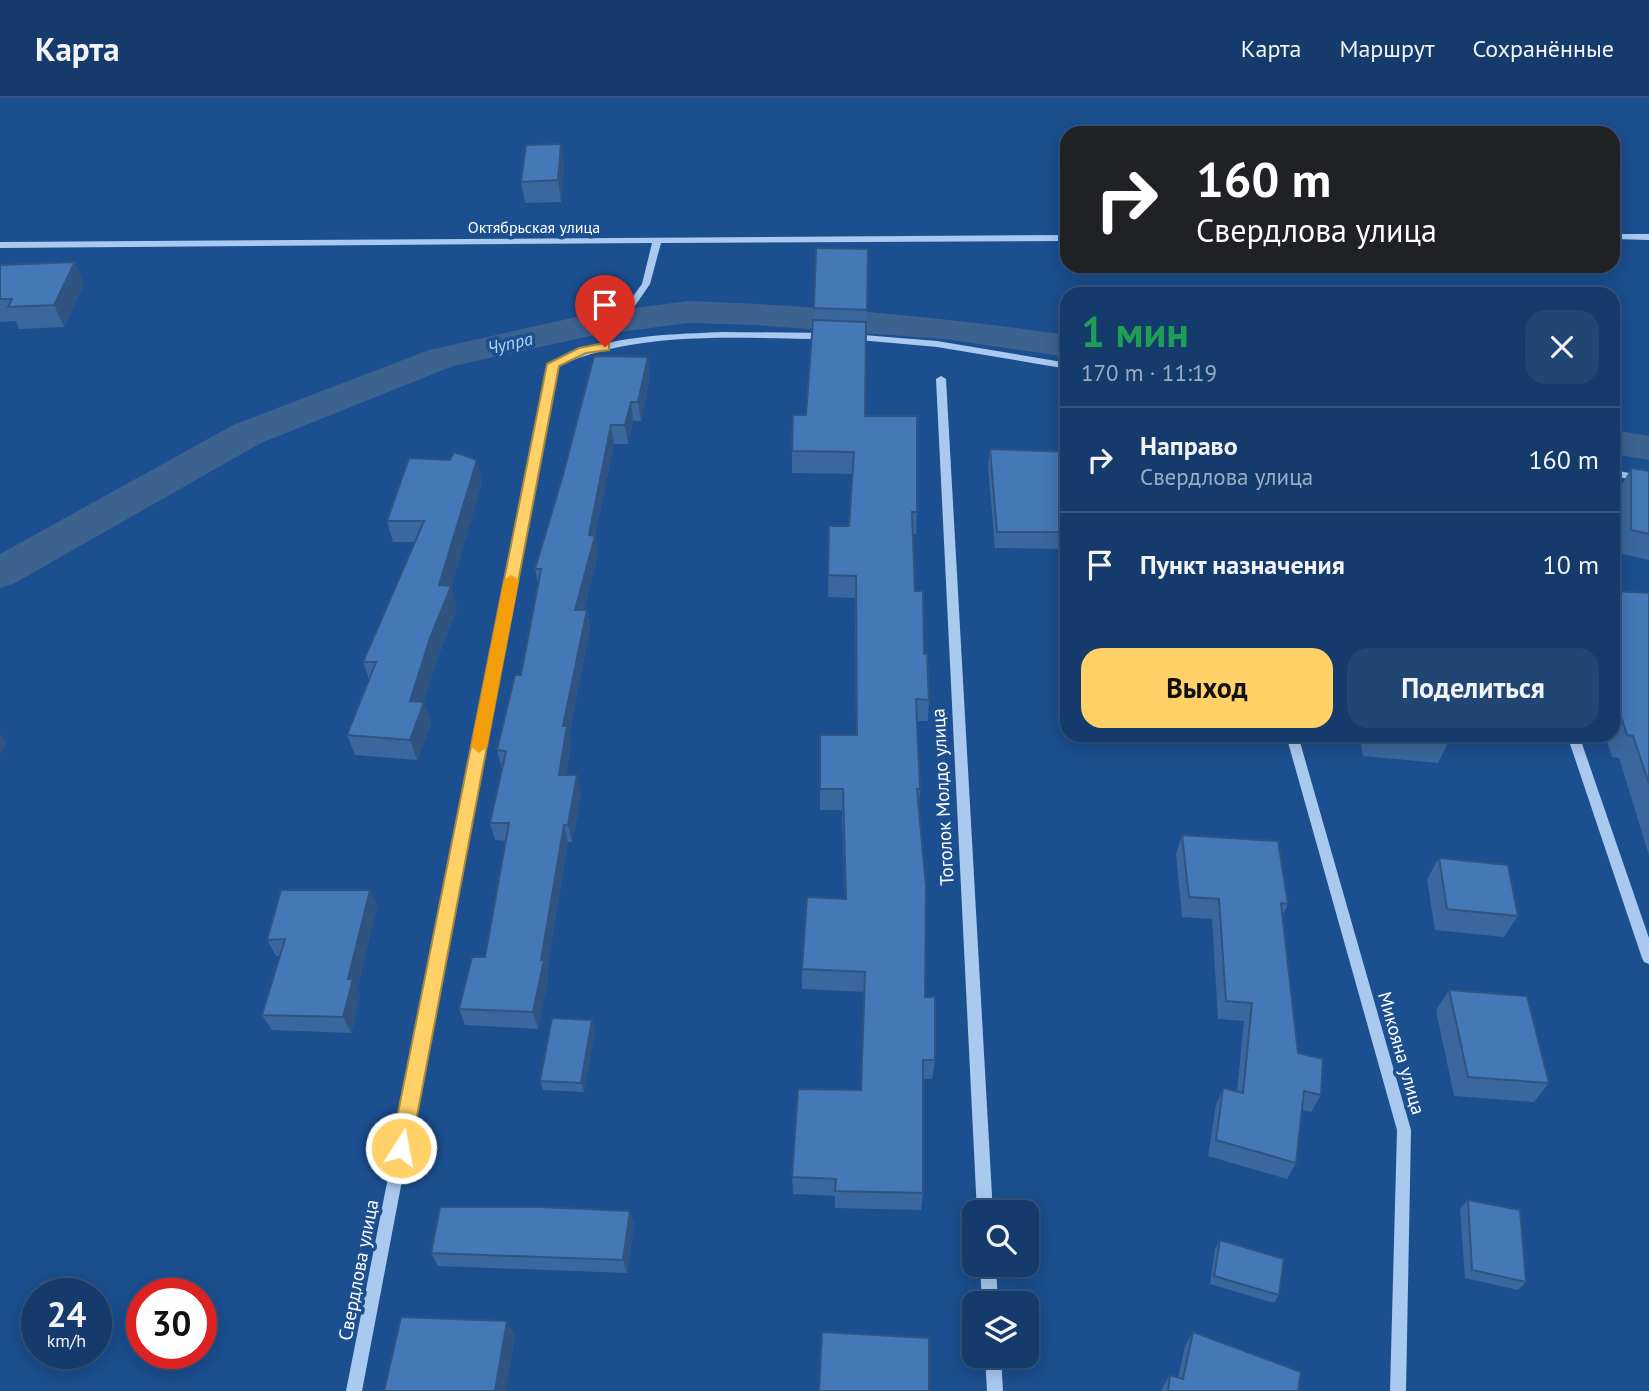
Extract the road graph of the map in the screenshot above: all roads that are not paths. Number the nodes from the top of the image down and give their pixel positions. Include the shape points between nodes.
1 (1620, 237) edge
2 (1649, 237) edge
3 (1060, 238) edge
4 (657, 240) junction
5 (0, 244) edge
6 (625, 314) dead end
7 (1060, 365) edge
8 (941, 379) dead end
9 (1620, 473) edge
10 (1649, 480) edge
11 (1294, 742) edge
12 (1575, 742) edge
13 (1649, 958) edge
14 (984, 1200) edge
15 (994, 1368) edge
16 (354, 1391) edge
17 (995, 1391) edge
18 (1398, 1391) edge

1 - 2 street
3 - 4 street, Октябрьская улица
4 - 5 street, Октябрьская улица
4 - 6 street via 646,284
7 - 16 street, Свердлова улица via 937,344 847,336 669,338 583,350 553,364
8 - 14 street, Тоголок Молдо улица
9 - 10 street
11 - 18 street, Микояна улица via 1404,1130
12 - 13 street
15 - 17 street

